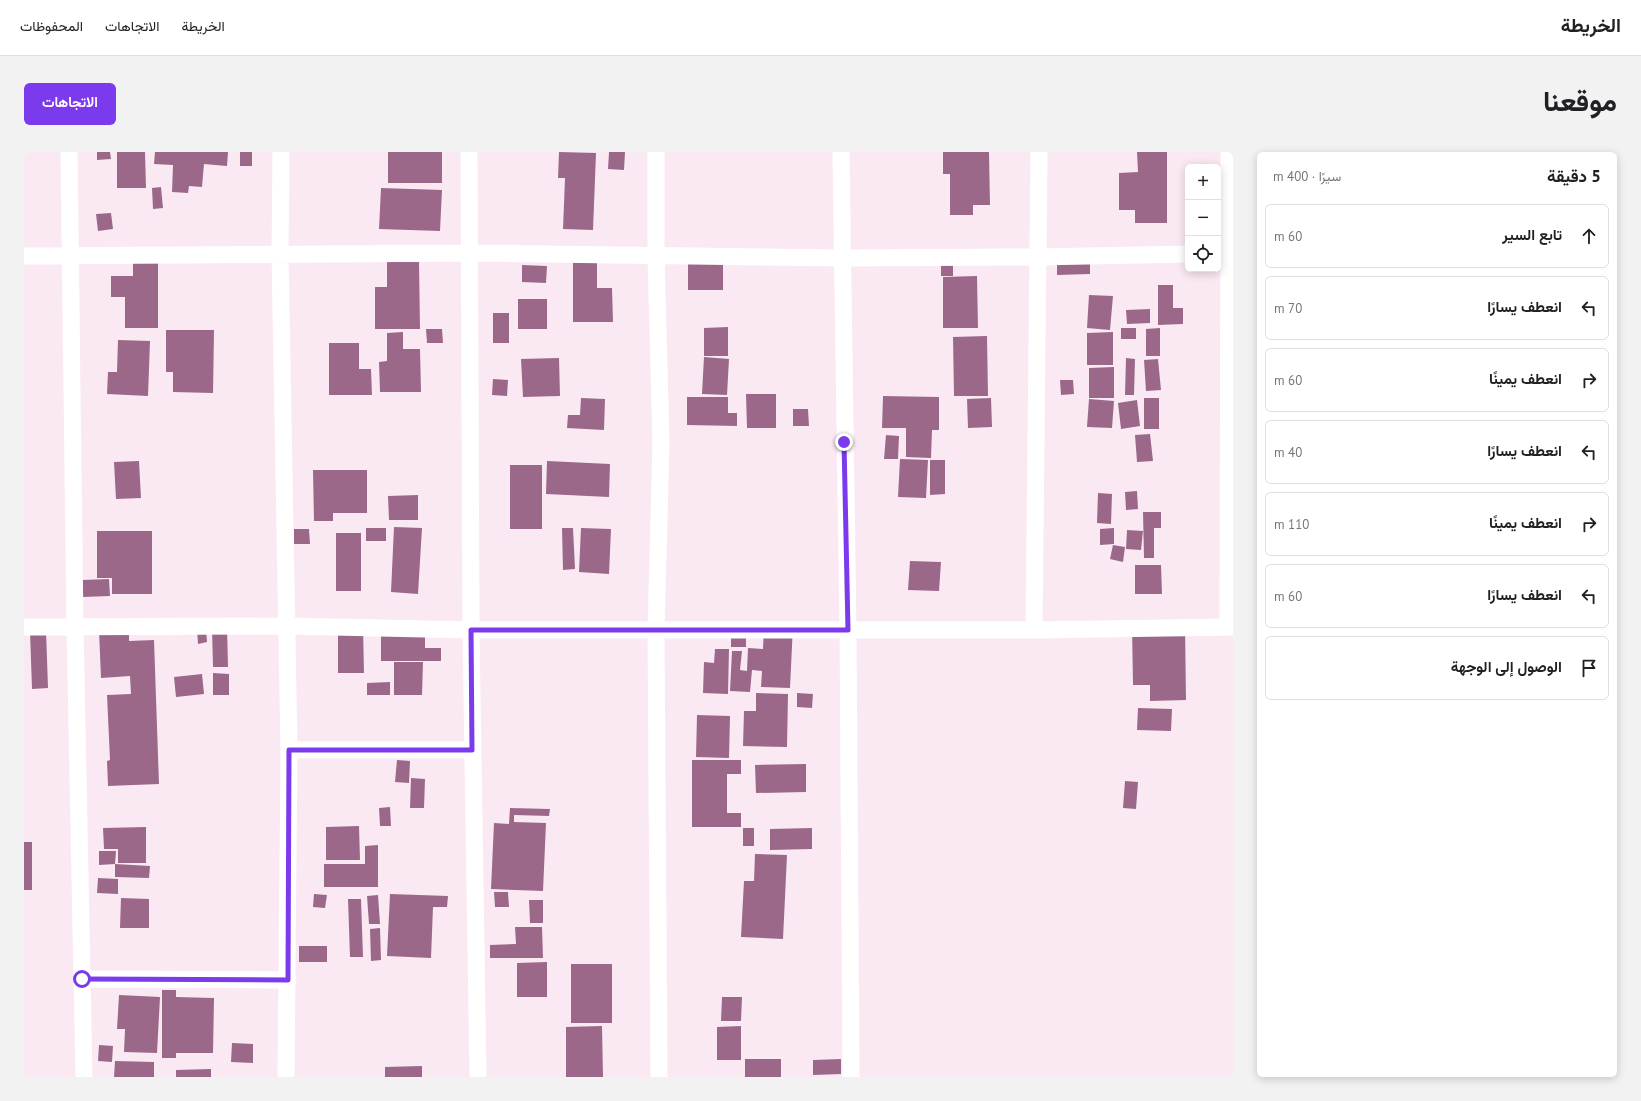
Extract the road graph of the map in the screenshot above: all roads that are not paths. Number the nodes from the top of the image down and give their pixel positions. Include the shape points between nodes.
1 (70, 152) edge
2 (281, 152) edge
3 (469, 152) edge
4 (656, 152) edge
5 (840, 152) edge
6 (1038, 152) edge
7 (1229, 152) edge
8 (470, 253) junction
9 (1227, 253) edge
10 (1185, 254) edge
11 (280, 255) junction
12 (24, 256) edge
13 (72, 256) junction
14 (656, 257) junction
15 (1037, 257) junction
16 (842, 258) junction
17 (288, 626) junction
18 (24, 627) edge
19 (75, 627) junction
20 (1231, 627) edge
21 (471, 630) junction
22 (656, 630) junction
23 (848, 630) junction
24 (1034, 630) junction
25 (289, 750) junction
26 (472, 750) junction
27 (82, 979) junction
28 (288, 980) junction
29 (84, 1077) edge
30 (286, 1077) edge
31 (478, 1077) edge
32 (659, 1077) edge
33 (852, 1077) edge

1 - 13 street
2 - 11 street
3 - 8 street
4 - 14 street
5 - 16 street
6 - 15 street
7 - 9 street
8 - 11 street
8 - 14 street
8 - 21 street
9 - 20 street
10 - 15 street
11 - 13 street
11 - 17 street
12 - 13 street
13 - 19 street
14 - 16 street
14 - 22 street via 660,442
15 - 16 street
15 - 24 street
16 - 23 street
17 - 19 street
17 - 21 street
17 - 25 street
18 - 19 street
19 - 27 street
20 - 24 street
21 - 22 street
21 - 26 street
22 - 23 street
22 - 32 street
23 - 24 street
23 - 33 street
25 - 26 street
25 - 28 street
26 - 31 street
27 - 28 street
27 - 29 street
28 - 30 street

